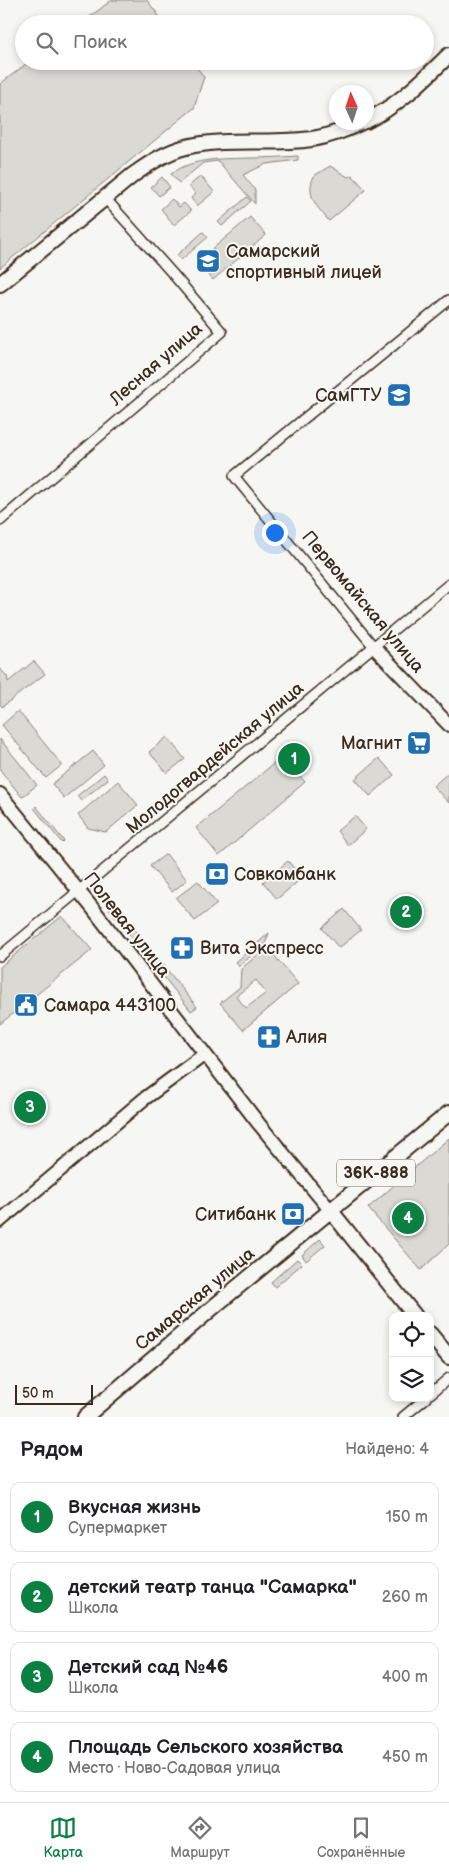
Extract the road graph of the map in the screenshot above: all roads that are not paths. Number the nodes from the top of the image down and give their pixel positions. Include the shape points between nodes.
1 (449, 55) edge
2 (434, 69) edge
3 (433, 70) edge
4 (374, 118) edge
5 (344, 130) edge
6 (105, 198) junction
7 (0, 284) edge
8 (449, 300) edge
9 (0, 521) edge
10 (449, 584) edge
11 (374, 647) junction
12 (449, 725) edge
13 (0, 794) edge
14 (80, 892) junction
15 (0, 956) edge
16 (205, 1054) junction
17 (449, 1113) edge
18 (331, 1211) junction
19 (0, 1221) edge
20 (412, 1312) edge
21 (434, 1339) edge
22 (449, 1357) edge
23 (449, 1378) edge
24 (434, 1391) edge
25 (421, 1402) edge
26 (85, 1417) edge
27 (403, 1417) edge

1 - 2 main road
3 - 4 main road via 406,95
5 - 6 main road via 310,139 186,147 154,160
6 - 7 main road
6 - 9 street, Лесная улица via 222,332
8 - 11 street, Первомайская улица via 234,476
10 - 11 street, Молодогвардейская улица
11 - 12 street, Первомайская улица
11 - 14 street, Молодогвардейская улица
13 - 14 street, Полевая улица
14 - 15 street, Молодогвардейская улица
14 - 16 street, Полевая улица
16 - 18 street, Полевая улица
16 - 19 street via 153,1092
17 - 18 main road, 36К-888
18 - 20 main road
18 - 26 main road, Самарская улица
21 - 22 main road
23 - 24 street
25 - 27 street

